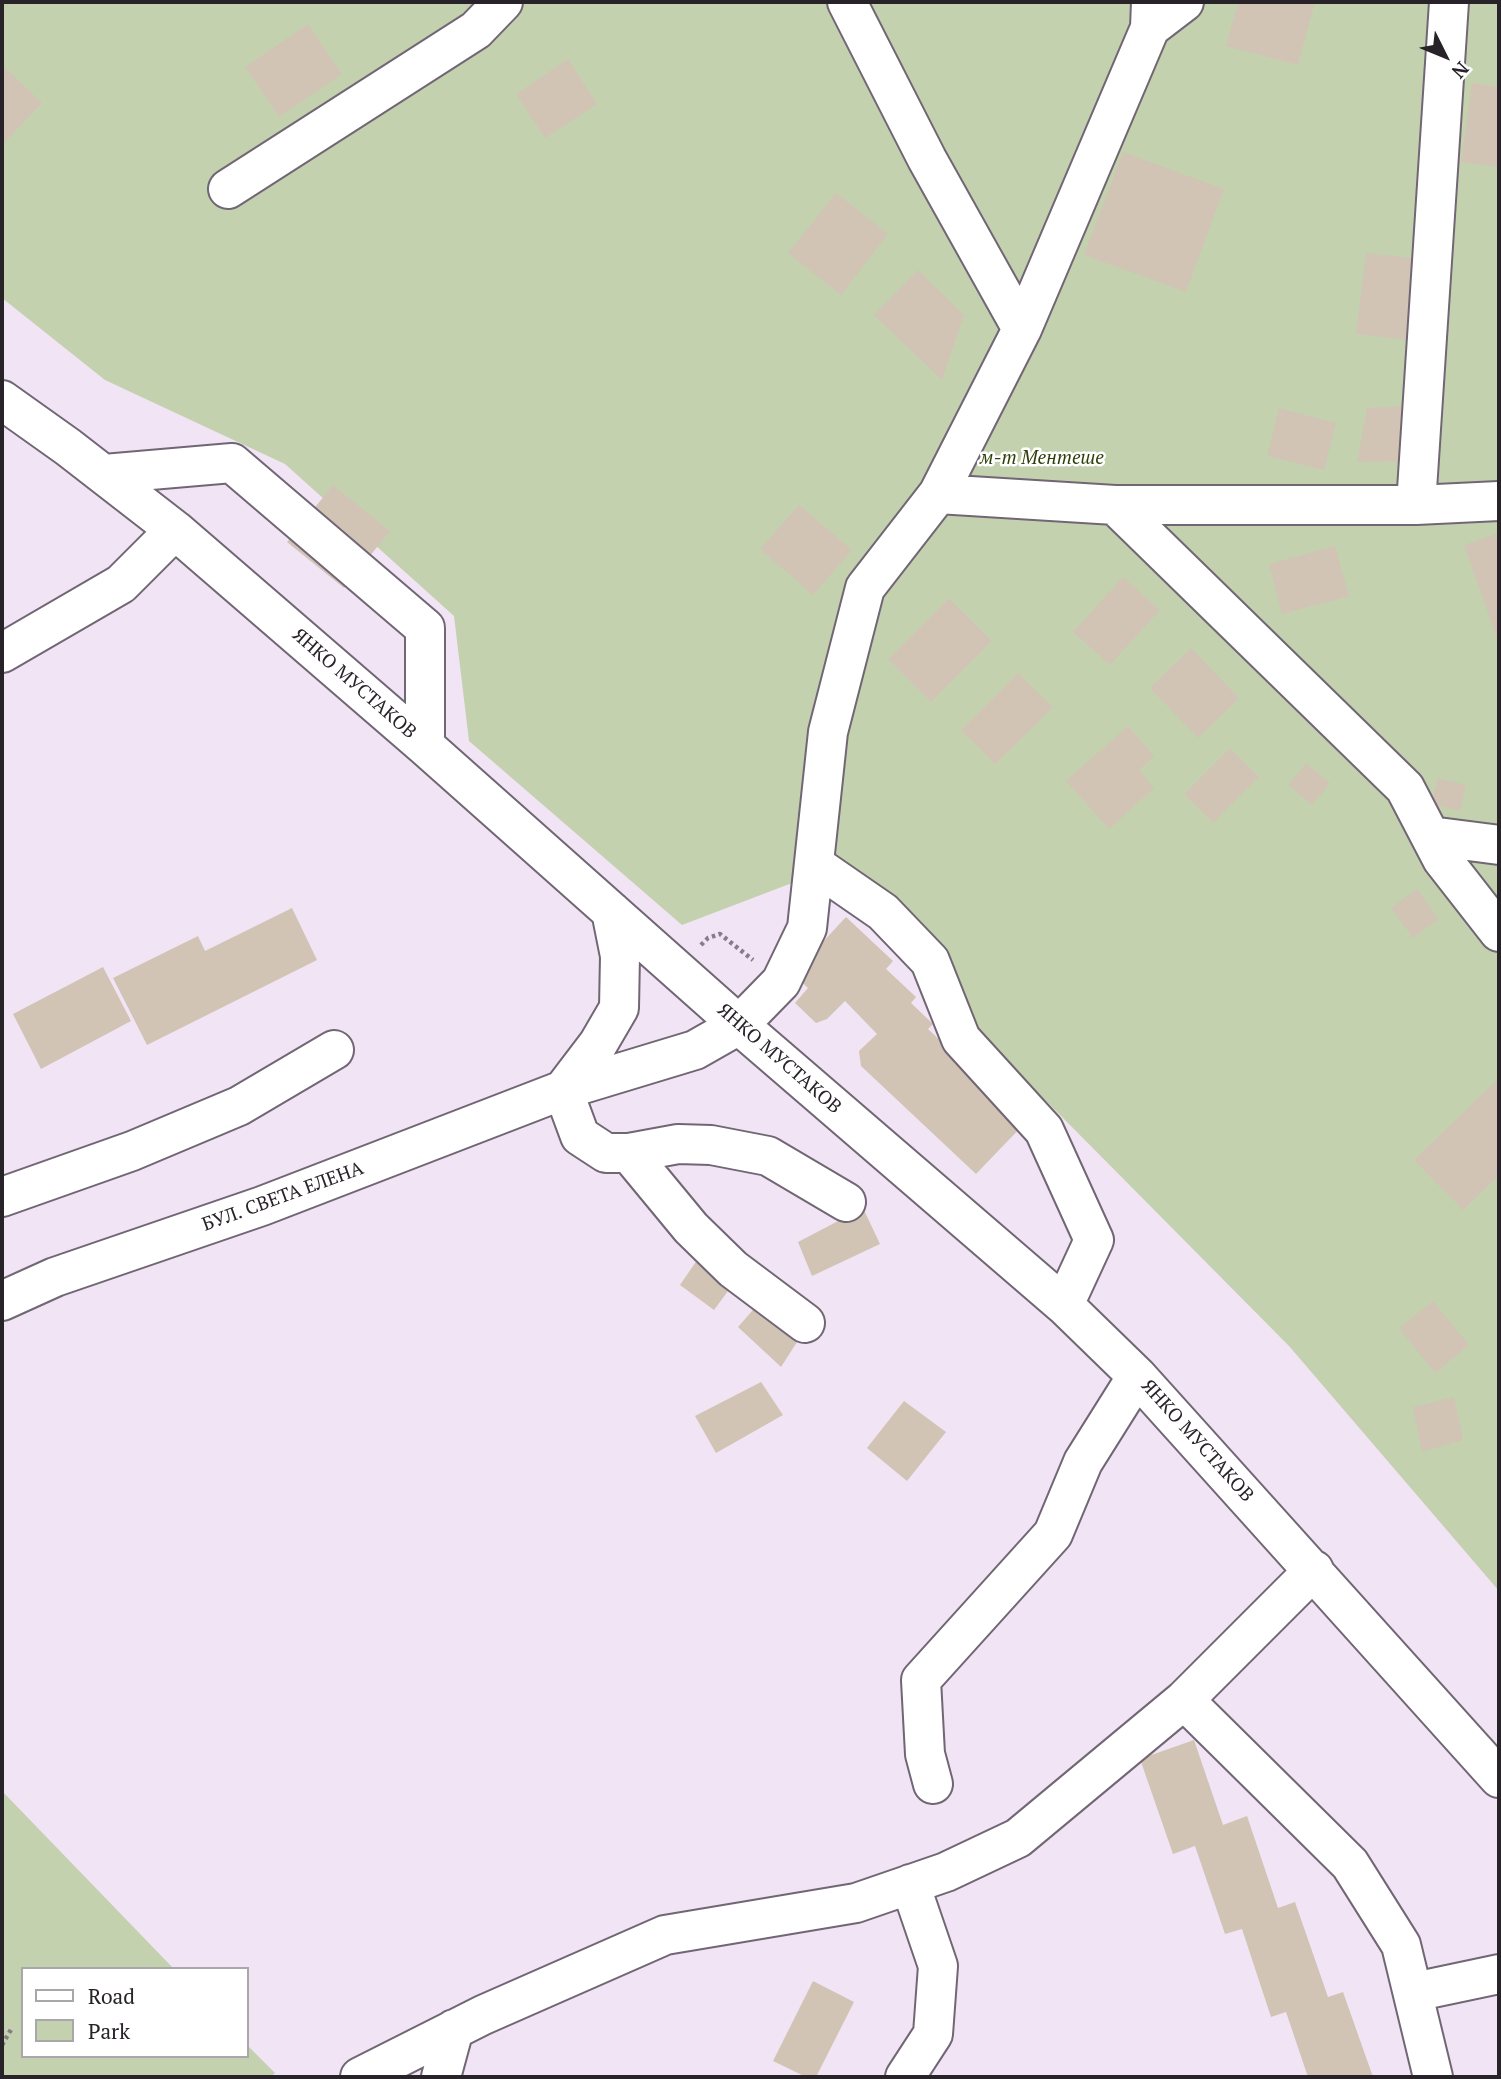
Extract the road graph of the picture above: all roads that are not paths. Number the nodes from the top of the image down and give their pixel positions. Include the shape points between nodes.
1 (503, 2) edge
2 (847, 2) edge
3 (1184, 2) edge
4 (1448, 2) edge
5 (1151, 15) edge
6 (228, 189) dead end
7 (1022, 329) junction
8 (2, 400) edge
9 (104, 474) junction
10 (937, 494) junction
11 (1499, 501) edge
12 (1115, 505) junction
13 (1416, 505) junction
14 (175, 530) junction
15 (2, 653) edge
16 (425, 746) junction
17 (1430, 836) junction
18 (1499, 845) edge
19 (815, 865) junction
20 (611, 911) junction
21 (1499, 932) edge
22 (739, 1025) junction
23 (334, 1050) dead end
24 (563, 1090) junction
25 (629, 1153) junction
26 (2, 1197) edge
27 (846, 1202) dead end
28 (2, 1301) edge
29 (1064, 1305) junction
30 (805, 1323) dead end
31 (1137, 1376) junction
32 (1314, 1570) junction
33 (1184, 1700) junction
34 (1499, 1778) edge
35 (933, 1784) dead end
36 (909, 1884) junction
37 (1499, 1973) edge
38 (1414, 1992) junction
39 (454, 2029) junction
40 (360, 2077) edge
41 (441, 2077) edge
42 (905, 2077) edge
43 (1433, 2077) edge

1 - 6 street via 475,30
2 - 7 street via 927,159
3 - 5 street
4 - 13 street
5 - 7 street, БУЛ. СВЕТА ЕЛЕНА
7 - 10 street, БУЛ. СВЕТА ЕЛЕНА
8 - 9 street, ЯНКО МУСТАКОВ
9 - 14 street, ЯНКО МУСТАКОВ
9 - 16 street via 232,463 425,628
10 - 12 street
10 - 19 street, БУЛ. СВЕТА ЕЛЕНА via 865,588 828,732
11 - 13 street
12 - 13 street
12 - 17 street via 1405,788
14 - 15 street via 121,584
14 - 16 street, ЯНКО МУСТАКОВ
16 - 20 street, ЯНКО МУСТАКОВ
17 - 18 street
17 - 21 street via 1442,859
19 - 22 street, БУЛ. СВЕТА ЕЛЕНА via 807,928 780,982
19 - 29 street via 883,912 930,961 961,1039 1044,1130 1094,1240
20 - 22 street, ЯНКО МУСТАКОВ
20 - 24 street via 620,956 619,1008
22 - 24 street, БУЛ. СВЕТА ЕЛЕНА via 695,1050
22 - 29 street, ЯНКО МУСТАКОВ
23 - 26 street via 239,1106 132,1152
24 - 25 street via 580,1136 606,1153
24 - 28 street, БУЛ. СВЕТА ЕЛЕНА via 262,1206 55,1277
25 - 27 street via 678,1144 768,1156
25 - 30 street via 691,1228 733,1269
29 - 31 street, ЯНКО МУСТАКОВ
31 - 32 street, ЯНКО МУСТАКОВ
31 - 35 street via 1083,1462 1053,1534 921,1679 925,1754
32 - 33 street
32 - 34 street, ЯНКО МУСТАКОВ
33 - 36 street via 1018,1838
33 - 38 street via 1350,1864 1401,1945
36 - 39 street via 856,1903 665,1935
36 - 42 street via 938,1966 933,2034
37 - 38 street
38 - 43 street
39 - 40 street
39 - 41 street

